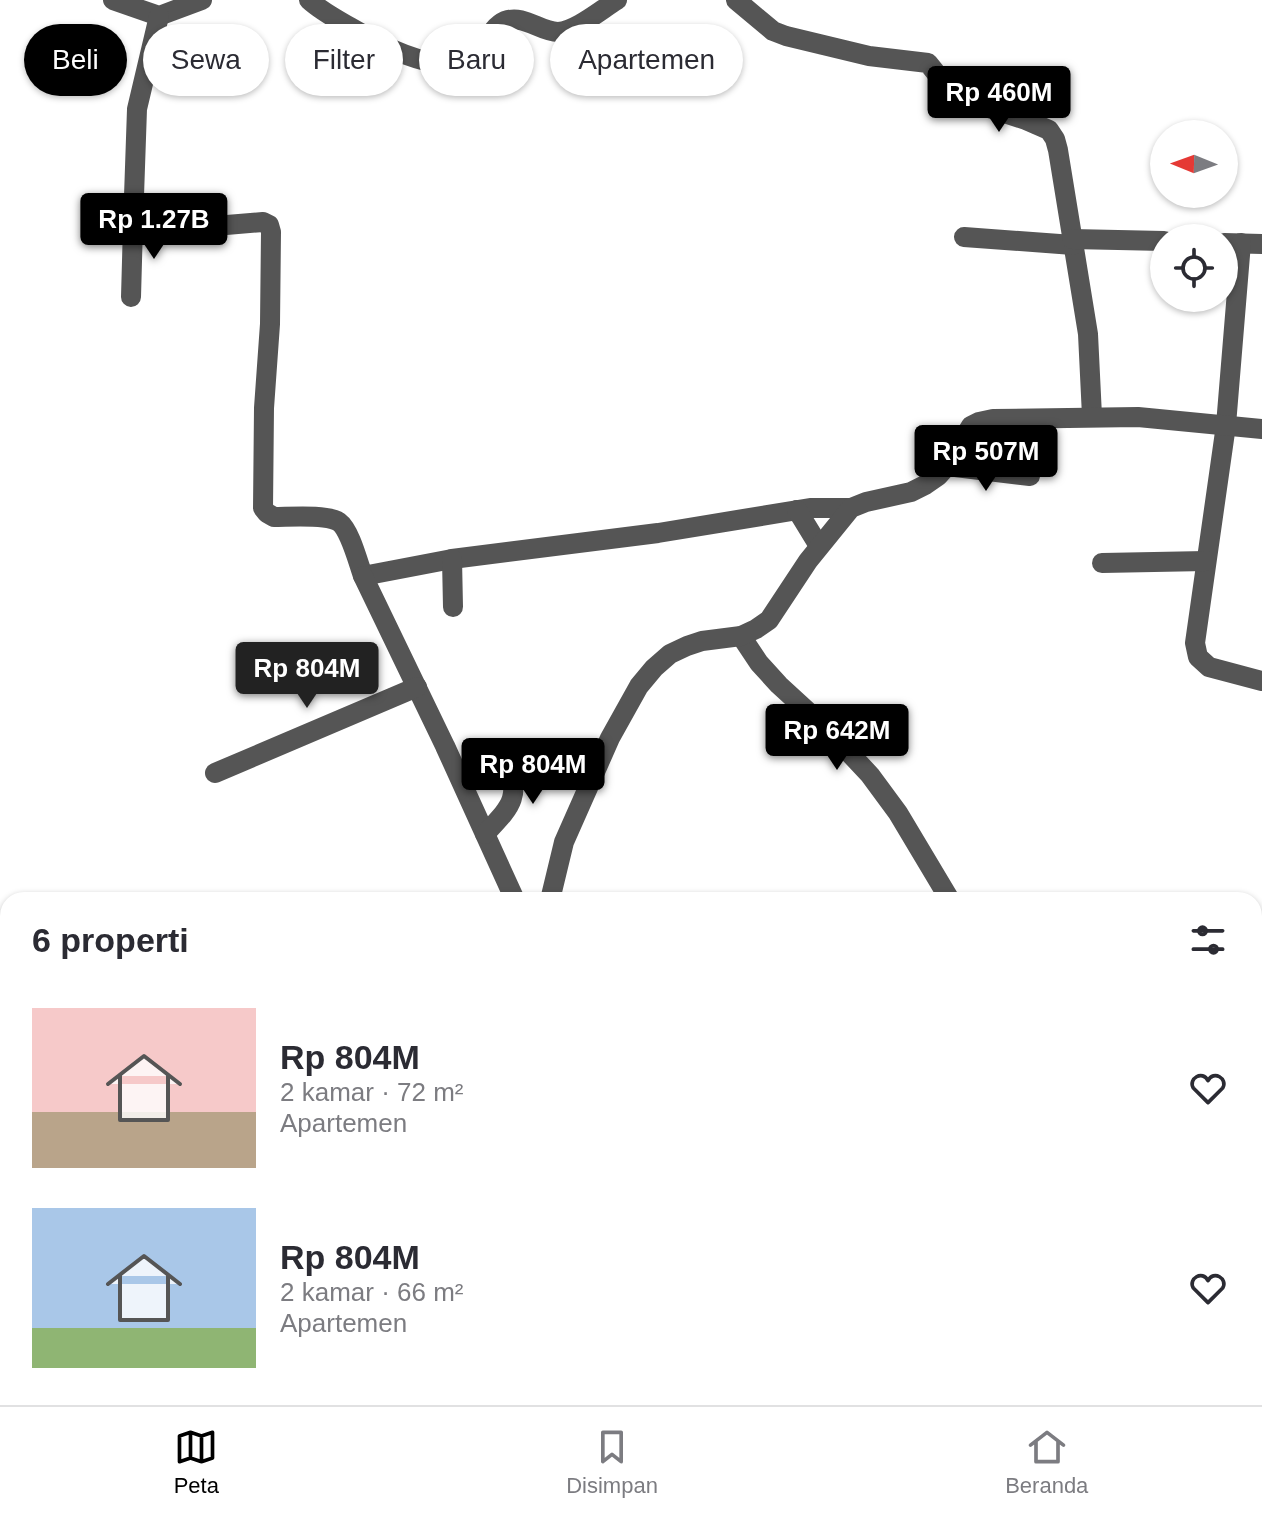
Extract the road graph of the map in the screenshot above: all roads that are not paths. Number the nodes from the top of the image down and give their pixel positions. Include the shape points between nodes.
1 (113, 0) edge
2 (202, 0) edge
3 (309, 0) edge
4 (617, 0) edge
5 (736, 0) edge
6 (159, 16) junction
7 (133, 225) junction
8 (964, 237) dead end
9 (1150, 241) edge
10 (1073, 242) junction
11 (1242, 244) edge
12 (131, 297) dead end
13 (1092, 416) junction
14 (1226, 425) junction
15 (1262, 429) edge
16 (947, 466) junction
17 (1030, 476) dead end
18 (851, 508) junction
19 (797, 510) junction
20 (819, 546) junction
21 (452, 559) junction
22 (1206, 561) junction
23 (1102, 563) dead end
24 (363, 576) junction
25 (453, 607) dead end
26 (741, 636) junction
27 (1262, 681) edge
28 (417, 687) junction
29 (509, 758) dead end
30 (215, 773) dead end
31 (485, 834) junction
32 (511, 892) edge
33 (552, 892) edge
34 (945, 892) edge

1 - 6 street
2 - 6 street
3 - 4 street via 384,47 453,67 470,61 504,21 525,21 558,32
5 - 10 street via 786,36 869,56 928,63 960,97 1049,130 1058,150
6 - 7 street via 137,109
7 - 12 street
7 - 24 street via 269,225 263,508 274,517 339,522
8 - 10 street
9 - 10 street
10 - 13 street via 1088,334
11 - 14 street
13 - 14 street
13 - 16 street via 979,422 971,426
14 - 15 street
14 - 22 street
16 - 17 street
16 - 18 street via 911,492
18 - 19 street
18 - 20 street
19 - 20 street
19 - 21 street
20 - 26 street via 769,620
21 - 24 street
21 - 25 street
22 - 23 street
22 - 27 street via 1195,643 1198,657 1209,667
24 - 28 street
26 - 33 street via 702,641 670,654 639,686 564,842
26 - 34 street via 779,685 870,775
28 - 30 street
28 - 31 street
29 - 31 street via 514,797
31 - 32 street

